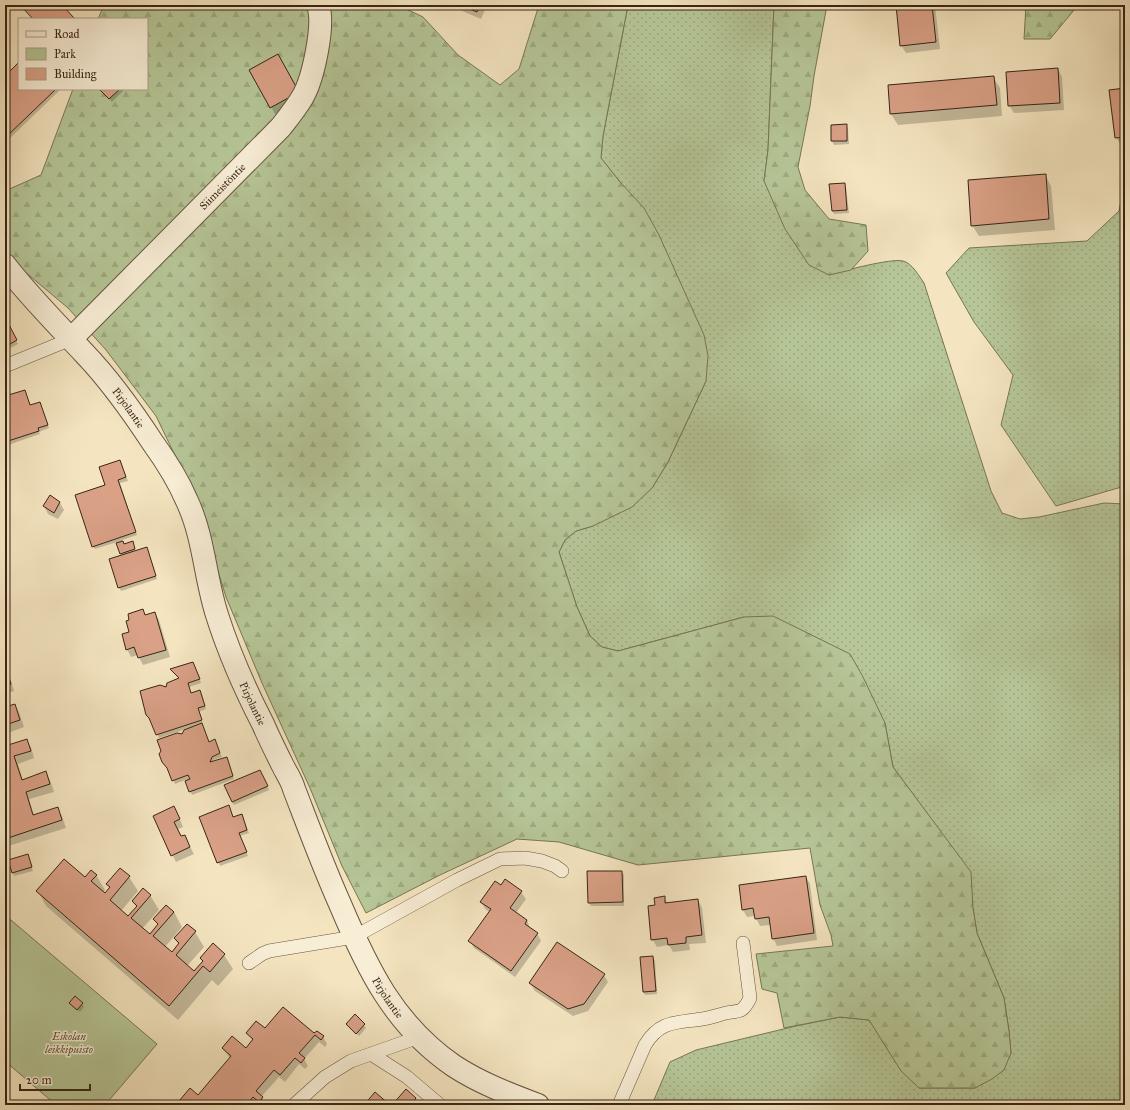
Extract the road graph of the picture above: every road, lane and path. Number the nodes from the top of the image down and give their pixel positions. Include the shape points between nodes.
1 (318, 5) edge
2 (5, 265) edge
3 (71, 339) junction
4 (5, 366) edge
5 (562, 870) dead end
6 (354, 937) junction
7 (743, 943) dead end
8 (249, 963) dead end
9 (419, 1037) junction
10 (371, 1054) junction
11 (294, 1105) edge
12 (440, 1105) edge
13 (538, 1105) edge
14 (619, 1105) edge

1 - 3 street, Siimeistöntie via 321,22 310,80 303,97 280,127
2 - 3 street, Pirjolantie
3 - 4 lane
3 - 6 street, Pirjolantie via 122,398 168,465 187,500 193,515 214,607 234,662 294,787 315,845
5 - 6 lane via 542,861 525,858 500,859
6 - 8 lane via 269,951
6 - 9 street, Pirjolantie via 384,995
7 - 14 lane via 750,998 746,1006 741,1010 715,1016 674,1022 656,1032 645,1045
9 - 10 lane
9 - 13 street, Pirjolantie via 440,1056 479,1081
10 - 11 lane via 351,1061 325,1077
10 - 12 lane via 407,1077

